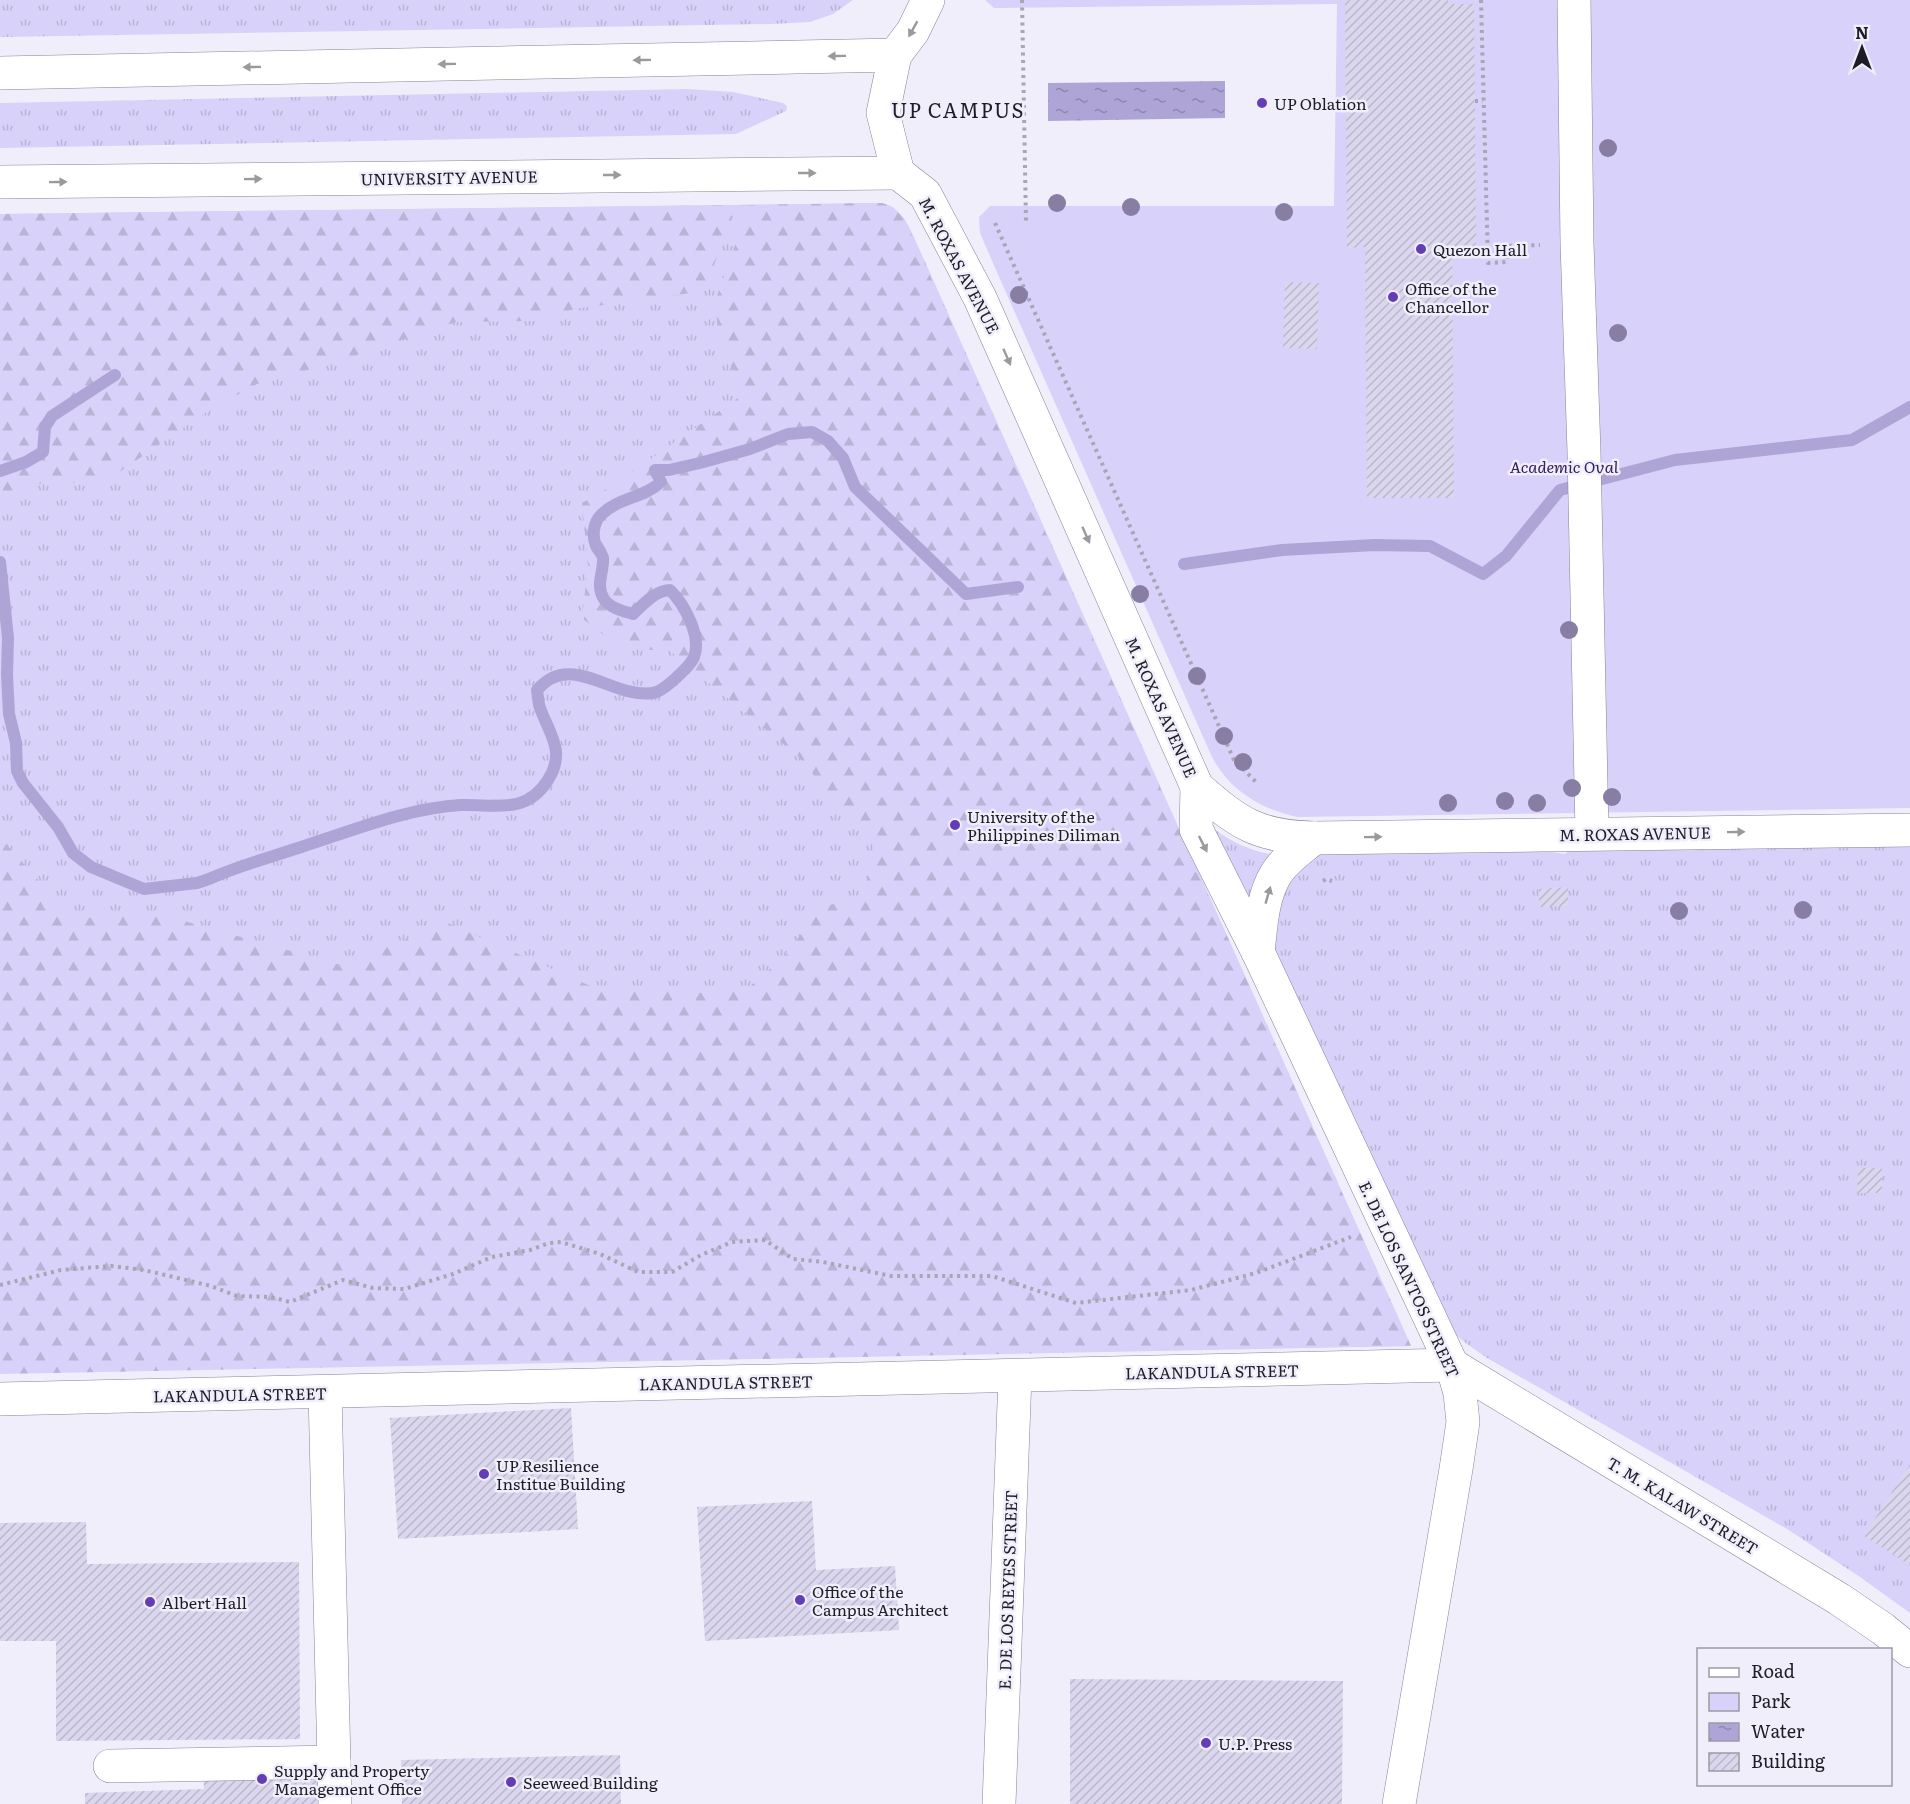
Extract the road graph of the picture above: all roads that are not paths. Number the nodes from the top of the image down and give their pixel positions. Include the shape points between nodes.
1 (928, 0) edge
2 (1574, 0) edge
3 (895, 55) junction
4 (0, 73) edge
5 (898, 173) junction
6 (0, 182) edge
7 (1197, 787) junction
8 (1910, 830) edge
9 (1592, 833) junction
10 (1314, 838) junction
11 (1258, 952) junction
12 (1452, 1365) junction
13 (1015, 1376) junction
14 (325, 1392) junction
15 (0, 1399) edge
16 (1910, 1651) edge
17 (334, 1762) junction
18 (110, 1766) dead end
19 (335, 1804) edge
20 (999, 1804) edge
21 (1399, 1804) edge

1 -> 3 street via 913,32
2 - 9 street
3 -> 4 street
3 - 5 street via 883,113
6 -> 5 street, UNIVERSITY AVENUE
5 -> 7 street, M. ROXAS AVENUE via 925,194 980,298
7 - 10 street, M. ROXAS AVENUE via 1252,827 1275,835
7 -> 11 street, E. DE LOS SANTOS STREET via 1196,829
9 -> 8 street, M. ROXAS AVENUE
10 -> 9 street, M. ROXAS AVENUE
11 -> 10 street via 1268,889 1277,872
11 - 12 street, E. DE LOS SANTOS STREET
12 - 13 street, LAKANDULA STREET
12 - 16 street, T. M. KALAW STREET via 1839,1599
12 - 21 street, E. DE LOS SANTOS STREET via 1463,1422
13 - 14 street, LAKANDULA STREET
13 - 20 street, E. DE LOS REYES STREET
14 - 15 street, LAKANDULA STREET
14 - 17 street
17 - 18 street
17 - 19 street

